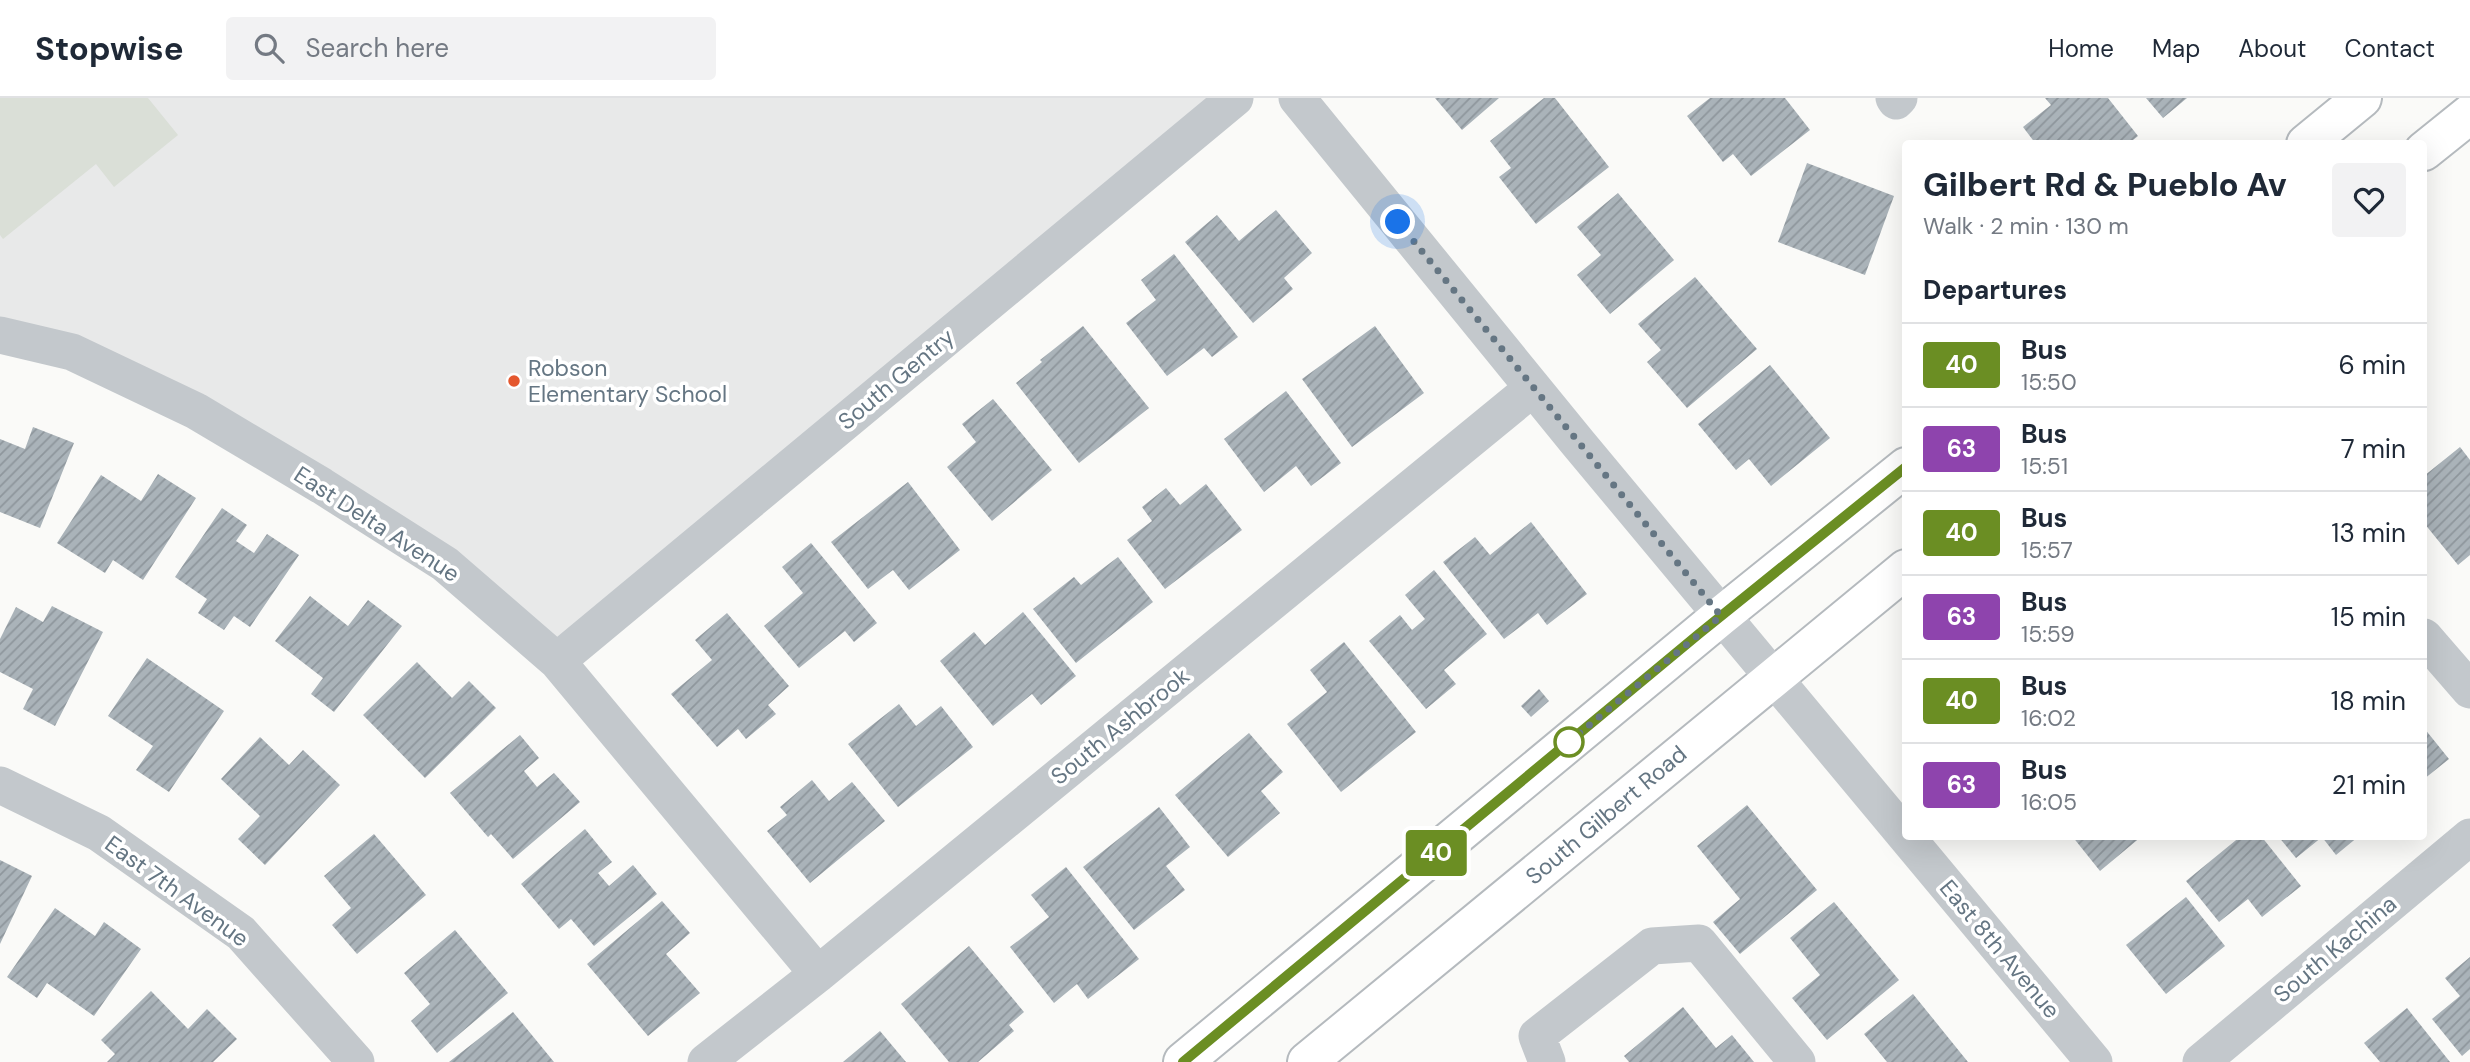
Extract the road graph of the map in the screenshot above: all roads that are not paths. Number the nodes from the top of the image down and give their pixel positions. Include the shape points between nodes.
1 (1235, 98) edge
2 (1297, 98) edge
3 (2362, 98) edge
4 (2470, 114) edge
5 (2311, 140) edge
6 (2427, 149) edge
7 (0, 335) edge
8 (1533, 388) junction
9 (1902, 471) edge
10 (1902, 572) edge
11 (1732, 628) junction
12 (2427, 640) edge
13 (557, 661) junction
14 (1773, 677) junction
15 (2470, 690) edge
16 (0, 785) edge
17 (1902, 832) edge
18 (2470, 836) edge
19 (1909, 840) edge
20 (818, 974) junction
21 (1542, 1049) edge
22 (356, 1062) edge
23 (706, 1062) edge
24 (1183, 1062) edge
25 (1307, 1062) edge
26 (1797, 1062) edge
27 (2094, 1062) edge
28 (2201, 1062) edge

1 - 13 street, South Gentry
2 - 8 street, East 8th Avenue
3 - 5 main road
4 - 6 main road
7 - 13 street, East Delta Avenue via 72,352 196,411 444,564
8 - 11 street, East 8th Avenue
8 - 20 street, South Ashbrook
9 - 11 main road
10 - 14 main road, South Gilbert Road
11 - 14 street, East 8th Avenue
11 - 24 main road
12 - 15 street
13 - 20 street, East Delta Avenue
14 - 17 street, East 8th Avenue
14 - 25 main road, South Gilbert Road
16 - 22 street, East 7th Avenue via 99,833 242,933
18 - 28 street, South Kachina
19 - 27 street, East 8th Avenue
20 - 23 street, South Ashbrook
21 - 26 street via 1652,946 1699,943

